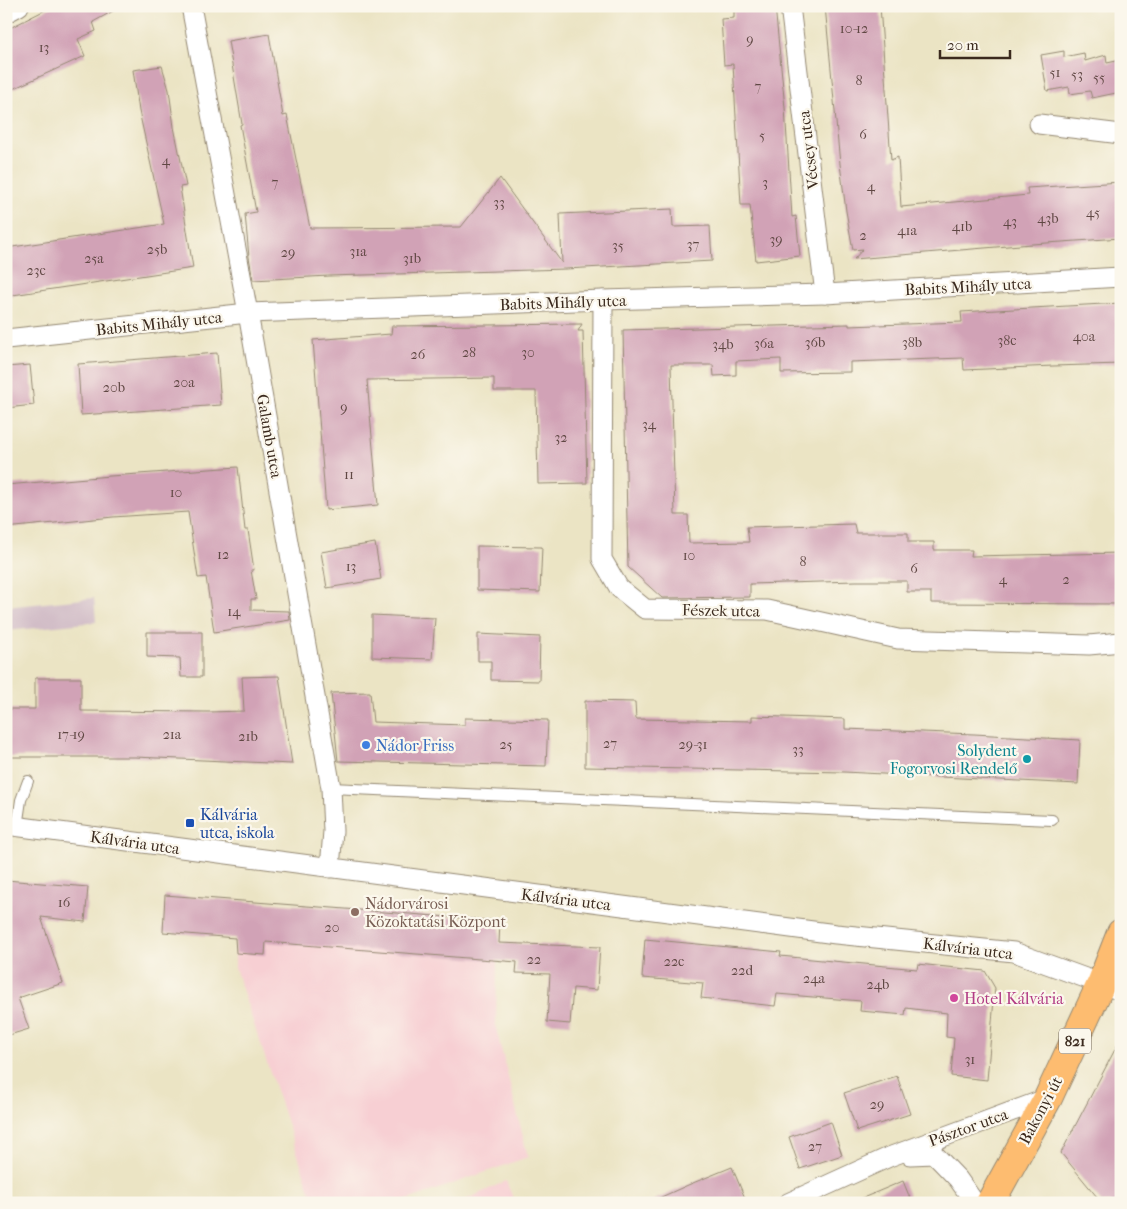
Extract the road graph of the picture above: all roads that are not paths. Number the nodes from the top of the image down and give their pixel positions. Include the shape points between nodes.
1 (19, 6) edge
2 (191, 6) edge
3 (790, 6) edge
4 (6, 13) edge
5 (1039, 124) dead end
6 (1121, 134) edge
7 (1121, 277) edge
8 (825, 294) junction
9 (603, 300) junction
10 (248, 313) junction
11 (6, 339) edge
12 (1121, 642) edge
13 (28, 781) dead end
14 (332, 788) junction
15 (1052, 820) dead end
16 (12, 826) edge
17 (330, 868) junction
18 (1121, 934) edge
19 (1111, 987) edge
20 (1048, 1098) junction
21 (889, 1157) junction
22 (788, 1203) edge
23 (975, 1203) edge
24 (990, 1203) edge

1 - 4 street
2 - 10 street, Galamb utca
3 - 8 street, Vécsey utca
5 - 6 street
7 - 8 street, Babits Mihály utca
8 - 9 street, Babits Mihály utca
9 - 10 street, Babits Mihály utca
9 - 12 street, Fészek utca via 602,559 619,588 645,609 768,610 898,639 1089,645
10 - 11 street, Babits Mihály utca
10 - 14 street, Galamb utca
13 - 16 lane
14 - 15 lane
14 - 17 street, Galamb utca
16 - 17 street, Kálvária utca
17 - 19 street, Kálvária utca via 836,934 1014,952
18 - 19 main road, Bakonyi út / 821
19 - 20 main road, Bakonyi út / 821
20 - 21 street, Pásztor utca
20 - 24 main road, Bakonyi út / 821
21 - 22 street, Pásztor utca
21 - 23 street, Pásztor utca via 934,1154

